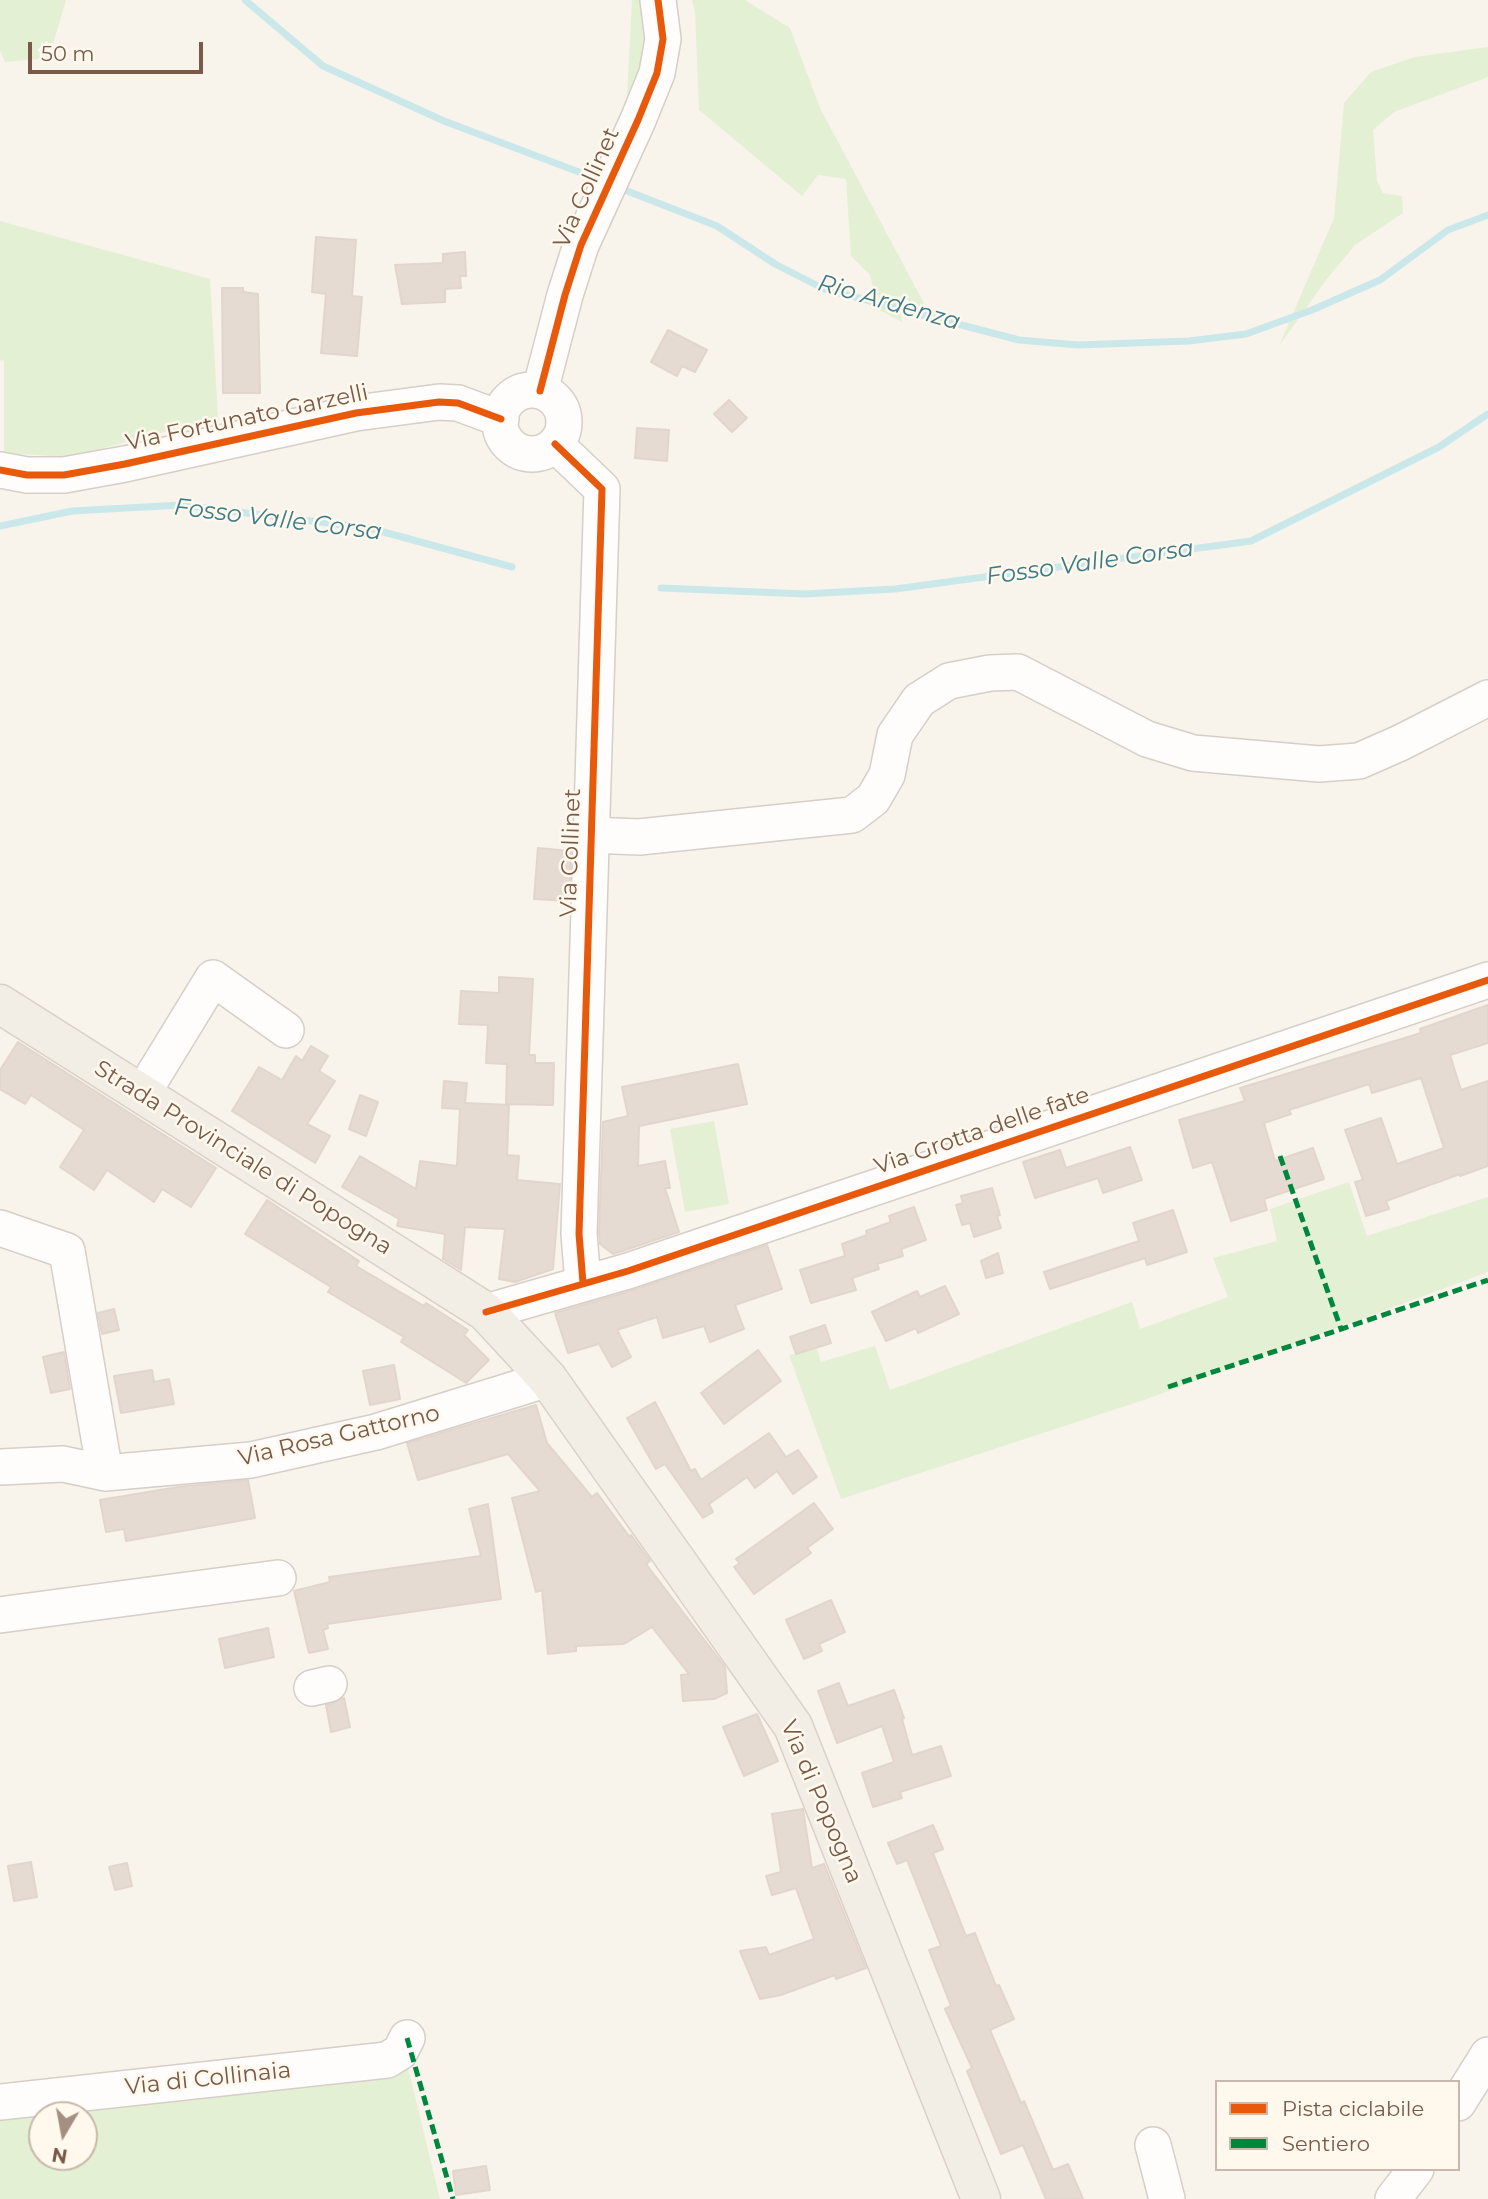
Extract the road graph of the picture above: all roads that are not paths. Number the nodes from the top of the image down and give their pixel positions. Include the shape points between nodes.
1 (658, 0) edge
2 (540, 391) junction
3 (501, 419) junction
4 (555, 444) junction
5 (0, 470) edge
6 (1488, 698) edge
7 (591, 835) junction
8 (1488, 980) edge
9 (0, 1004) edge
10 (286, 1030) dead end
11 (142, 1094) junction
12 (0, 1228) edge
13 (583, 1283) junction
14 (486, 1312) junction
15 (548, 1380) junction
16 (0, 1467) edge
17 (105, 1473) junction
18 (284, 1584) dead end
19 (0, 1615) edge
20 (407, 2038) dead end
21 (1488, 2055) edge
22 (1470, 2098) edge
23 (0, 2102) edge
24 (1153, 2145) dead end
25 (1414, 2171) edge
26 (981, 2199) edge
27 (1167, 2199) edge
28 (1393, 2199) edge

1 - 2 street, Via Collinet via 663,39 657,73 581,245
2 - 3 street via 518,394 503,409
2 - 4 street via 556,401 564,418
3 - 4 street via 505,438 519,451 538,453
3 - 5 street, Via Fortunato Garzelli via 458,403 439,402 356,413 64,475
4 - 7 street, Via Collinet via 602,489
6 - 7 street via 1359,761 1318,764 1193,753 1147,739 1018,671 990,673 949,681 919,700 895,735 887,775 873,799 852,815 639,837
7 - 13 street, Via Collinet via 579,1234
8 - 13 street, Via Grotta delle fate via 927,1178
9 - 11 main road, Strada Provinciale di Popogna
10 - 11 street via 213,978
11 - 14 main road, Strada Provinciale di Popogna
12 - 17 street via 67,1251
13 - 14 street, Via Grotta delle fate
14 - 15 main road, Via di Popogna
15 - 17 street, Via Rosa Gattorno via 376,1432 251,1460
15 - 26 main road, Via di Popogna via 793,1726
16 - 17 street, Via Rosa Gattorno via 63,1464
18 - 19 street
20 - 23 street, Via di Collinaia via 400,2052 387,2060
21 - 22 street
24 - 27 street
25 - 28 street

